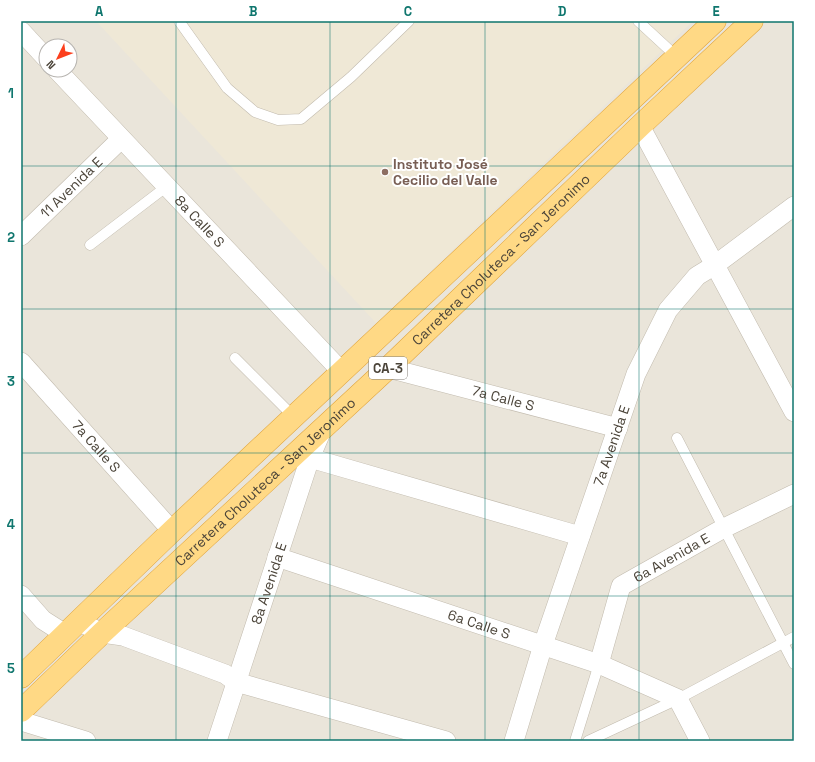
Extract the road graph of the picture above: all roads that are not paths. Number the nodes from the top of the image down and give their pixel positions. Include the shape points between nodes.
1 (179, 21) edge
2 (409, 21) edge
3 (638, 21) edge
4 (715, 21) edge
5 (752, 21) edge
6 (21, 31) edge
7 (38, 49) edge
8 (677, 57) junction
9 (64, 78) edge
10 (640, 126) junction
11 (121, 139) junction
12 (166, 187) junction
13 (794, 206) edge
14 (21, 236) edge
15 (90, 245) dead end
16 (715, 265) junction
17 (235, 358) dead end
18 (21, 362) edge
19 (388, 368) junction
20 (342, 372) junction
21 (794, 412) edge
22 (294, 417) junction
23 (324, 427) junction
24 (618, 428) junction
25 (678, 438) dead end
26 (310, 458) junction
27 (794, 494) edge
28 (724, 528) junction
29 (172, 531) junction
30 (580, 536) junction
31 (277, 557) junction
32 (21, 595) edge
33 (72, 628) junction
34 (102, 633) junction
35 (794, 637) edge
36 (783, 643) junction
37 (543, 645) junction
38 (599, 664) junction
39 (794, 664) edge
40 (21, 677) edge
41 (236, 682) junction
42 (678, 699) junction
43 (21, 711) edge
44 (21, 721) edge
45 (86, 741) edge
46 (217, 741) edge
47 (446, 741) edge
48 (514, 741) edge
49 (575, 741) edge
50 (588, 741) edge
51 (700, 741) edge

1 - 2 lane via 227,88 255,112 278,120 301,118 351,76
3 - 8 lane
4 - 8 highway, Carretera Choluteca - San Jeronimo / CA-3
5 - 10 highway, Carretera Choluteca - San Jeronimo / CA-3
6 - 7 street
8 - 20 highway, Carretera Choluteca - San Jeronimo / CA-3
9 - 11 street, 8a Calle S
10 - 16 street
10 - 19 highway, Carretera Choluteca - San Jeronimo / CA-3
11 - 12 street, 8a Calle S
11 - 14 street, 11 Avenida E
12 - 15 lane
12 - 20 street, 8a Calle S
13 - 16 street, 7a Avenida E
16 - 21 street
16 - 24 street, 7a Avenida E via 697,276 668,310 636,374
17 - 22 lane
18 - 29 street, 7a Calle S
19 - 23 highway, Carretera Choluteca - San Jeronimo / CA-3
19 - 24 street, 7a Calle S
20 - 22 highway, Carretera Choluteca - San Jeronimo / CA-3
22 - 29 highway, Carretera Choluteca - San Jeronimo / CA-3
23 - 26 street, 8a Avenida E
23 - 34 highway, Carretera Choluteca - San Jeronimo / CA-3
24 - 30 street, 7a Avenida E
25 - 28 lane
26 - 30 street
26 - 31 street, 8a Avenida E
27 - 28 street, 6a Avenida E
28 - 36 lane
28 - 38 street, 6a Avenida E via 621,586
29 - 33 highway, Carretera Choluteca - San Jeronimo / CA-3
30 - 37 street, 7a Avenida E
31 - 37 street, 6a Calle S
31 - 41 street, 8a Avenida E
32 - 33 street via 43,620
33 - 34 street
33 - 40 highway, Carretera Choluteca - San Jeronimo / CA-3
34 - 41 street via 124,636 225,674
34 - 43 highway, Carretera Choluteca - San Jeronimo / CA-3
35 - 36 lane
36 - 39 lane
36 - 42 lane
37 - 38 street, 6a Calle S
37 - 48 street, 7a Avenida E
38 - 42 street, 6a Calle S
38 - 49 lane
41 - 46 street, 8a Avenida E
41 - 47 street
42 - 50 lane
42 - 51 street
44 - 45 street

